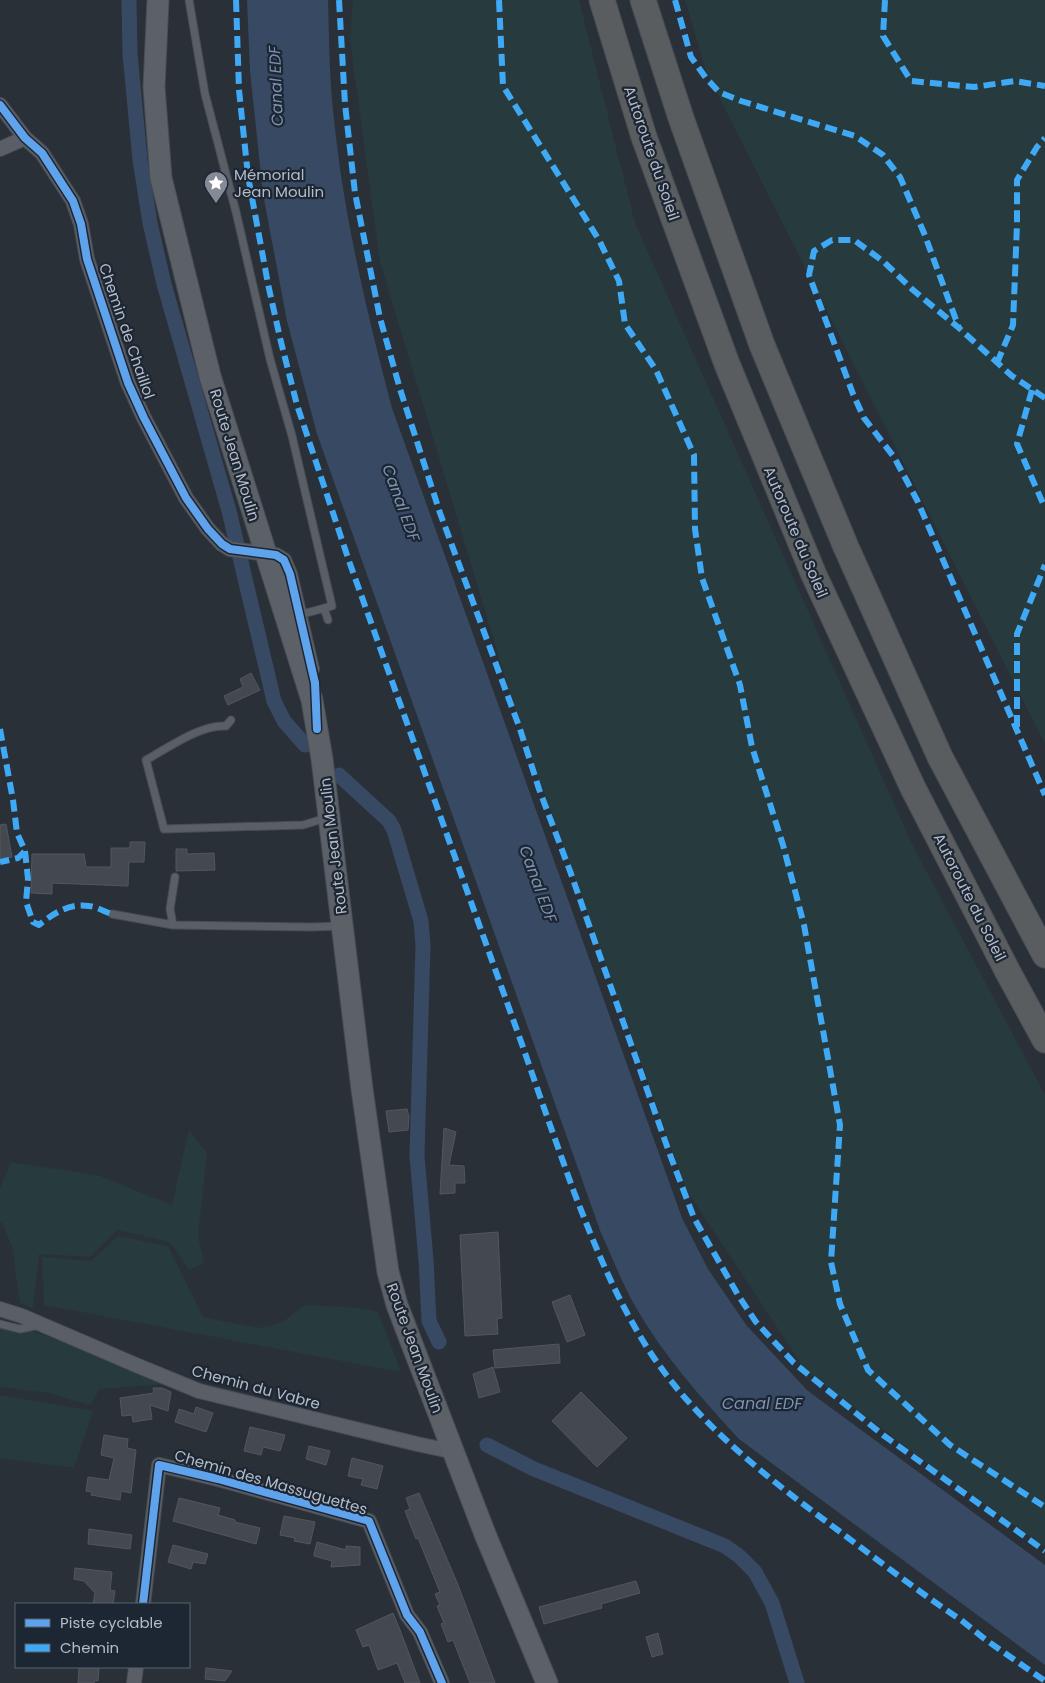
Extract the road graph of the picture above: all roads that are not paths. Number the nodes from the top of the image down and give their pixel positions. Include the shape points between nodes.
1 (158, 0) edge
2 (189, 0) edge
3 (602, 0) edge
4 (643, 0) edge
5 (0, 105) edge
6 (26, 138) junction
7 (0, 149) edge
8 (256, 553) junction
9 (324, 608) junction
10 (299, 615) junction
11 (328, 620) dead end
12 (231, 720) dead end
13 (317, 728) junction
14 (329, 817) junction
15 (175, 877) dead end
16 (112, 914) dead end
17 (174, 925) junction
18 (342, 925) junction
19 (1045, 955) edge
20 (1045, 1040) edge
21 (0, 1309) edge
22 (0, 1324) edge
23 (41, 1325) junction
24 (455, 1452) junction
25 (143, 1603) edge
26 (136, 1668) edge
27 (134, 1683) edge
28 (442, 1683) edge
29 (547, 1683) edge

1 - 8 main road, Route Jean Moulin via 154,87 161,178
2 - 9 lane via 205,94 332,606
3 - 20 highway, Autoroute du Soleil via 644,137 727,364 814,575 913,788
4 - 19 highway via 762,345 846,547 940,757
5 - 6 street, Chemin de Chaillol
6 - 7 street
6 - 8 street, Chemin de Chaillol via 42,153 73,201 82,224 87,260 128,383 186,498 222,544 230,549
8 - 10 street, Chemin de Chaillol via 276,555 284,560
8 - 13 main road, Route Jean Moulin via 312,700
9 - 10 lane
9 - 11 lane
10 - 13 street via 315,683
12 - 14 lane via 226,726 217,725 191,736 146,760 164,829 303,825
13 - 14 main road, Route Jean Moulin
14 - 18 main road, Route Jean Moulin
15 - 17 lane via 170,909
16 - 17 lane
17 - 18 lane
18 - 24 main road, Route Jean Moulin via 388,1272
21 - 23 street, Chemin du Vabre
22 - 23 lane via 20,1329
23 - 24 street, Chemin du Vabre via 199,1391
24 - 29 main road, Route Jean Moulin
25 - 28 street, Chemin des Massuguettes via 160,1465 218,1479 369,1521 407,1615 420,1632
26 - 27 street

